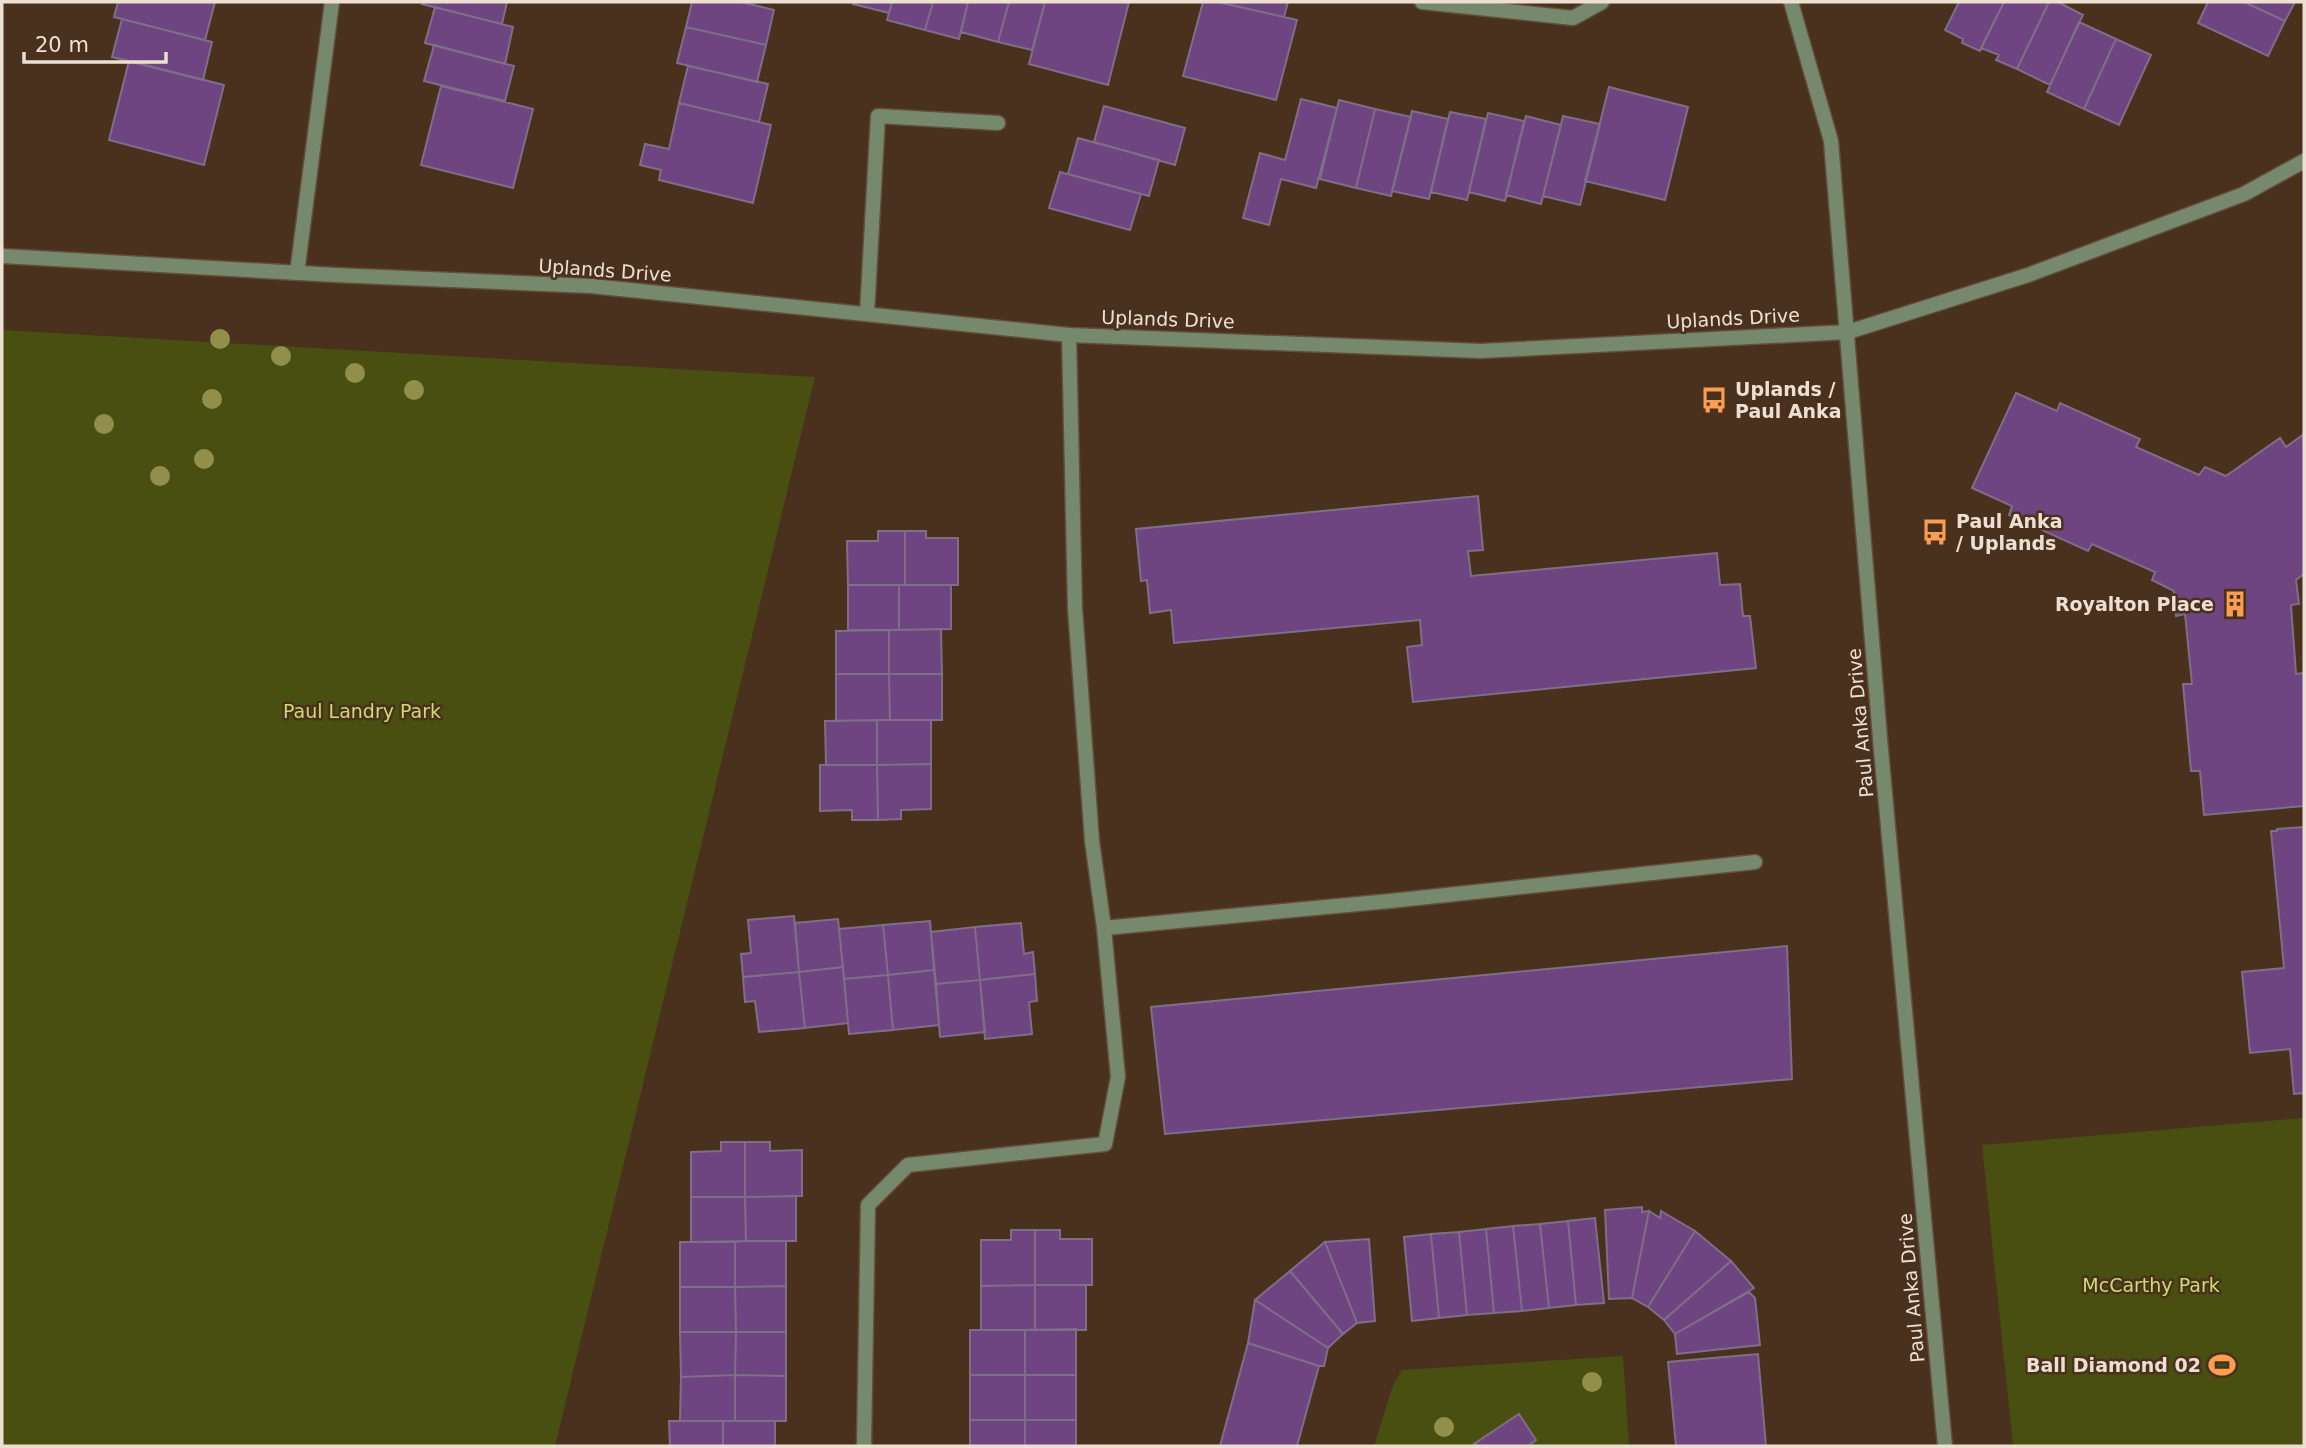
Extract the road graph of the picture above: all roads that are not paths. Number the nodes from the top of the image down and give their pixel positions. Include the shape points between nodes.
1 (332, 2) edge
2 (1422, 2) edge
3 (1602, 2) edge
4 (1791, 2) edge
5 (998, 123) dead end
6 (2304, 161) edge
7 (2, 256) edge
8 (297, 273) junction
9 (867, 314) junction
10 (1848, 332) junction
11 (1069, 335) junction
12 (1755, 862) dead end
13 (1104, 928) junction
14 (864, 1446) edge
15 (1945, 1446) edge

1 - 8 street
2 - 3 street via 1573,18
4 - 10 street, Paul Anka Drive via 1832,141
5 - 9 street via 878,116
6 - 10 street, Uplands Drive via 2244,194 2028,275
7 - 8 street, Uplands Drive
8 - 9 street, Uplands Drive via 591,286
9 - 11 street, Uplands Drive
10 - 11 street, Uplands Drive via 1481,351
10 - 15 street, Paul Anka Drive
11 - 13 street via 1076,608 1092,841
12 - 13 street
13 - 14 street via 1118,1077 1105,1144 908,1165 868,1205

